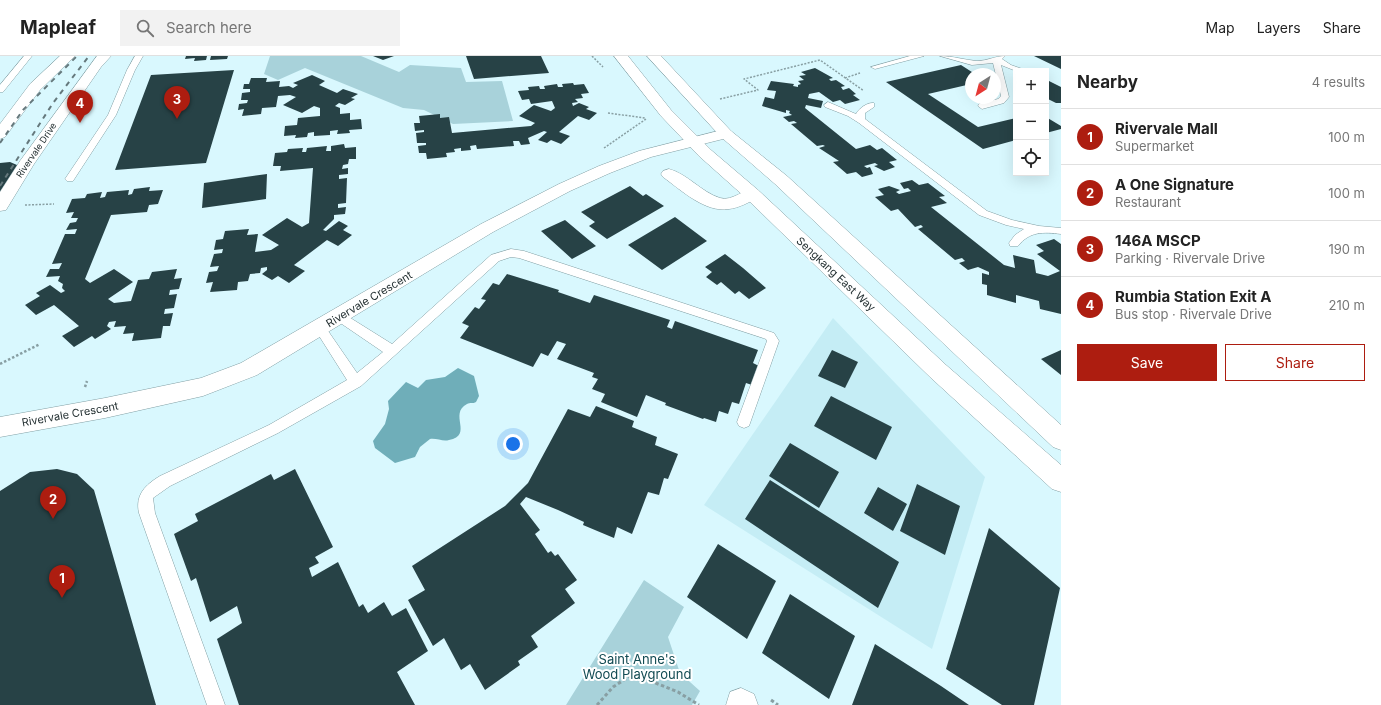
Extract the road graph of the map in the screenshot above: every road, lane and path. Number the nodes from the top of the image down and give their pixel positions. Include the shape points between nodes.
1 (28, 56) edge
2 (68, 56) edge
3 (104, 56) edge
4 (139, 56) edge
5 (621, 56) edge
6 (654, 56) edge
7 (920, 56) edge
8 (947, 56) edge
9 (1000, 56) edge
10 (909, 59) junction
11 (875, 67) dead end
12 (1014, 68) edge
13 (902, 69) dead end
14 (0, 90) edge
15 (715, 100) dead end
16 (828, 105) dead end
17 (871, 105) joint
18 (982, 106) dead end
19 (608, 113) dead end
20 (862, 121) junction
21 (0, 134) edge
22 (726, 134) junction
23 (694, 141) junction
24 (599, 150) dead end
25 (669, 174) dead end
26 (70, 179) dead end
27 (752, 194) junction
28 (54, 204) dead end
29 (25, 205) dead end
30 (0, 206) edge
31 (1040, 228) junction
32 (1061, 231) edge
33 (1014, 243) dead end
34 (340, 317) junction
35 (320, 328) junction
36 (40, 344) dead end
37 (392, 352) junction
38 (0, 364) edge
39 (356, 382) junction
40 (744, 422) dead end
41 (0, 427) edge
42 (1061, 440) edge
43 (1061, 481) edge
44 (216, 705) edge
45 (597, 705) edge
46 (699, 705) edge

1 - 14 lane
2 - 21 street via 35,87
3 - 30 street, Rivervale Drive via 26,164
4 - 26 lane via 113,114
5 - 23 street, Sengkang East Way via 666,113
6 - 22 street
7 - 10 lane
8 - 9 lane via 981,63
9 - 12 lane via 998,60 1003,65
9 - 18 lane via 996,60 996,67 1005,97 1001,101
10 - 11 lane
10 - 13 lane
15 - 17 path via 758,90 744,79 820,60 880,102
16 - 20 lane
17 - 20 lane via 861,112
19 - 24 path via 646,118
20 - 31 lane via 983,213 1010,224
22 - 23 street, Rivervale Crescent
22 - 42 street via 781,180
23 - 27 street, Sengkang East Way
23 - 34 street, Rivervale Crescent via 645,154 611,167 520,211 487,228
25 - 27 street via 719,205
27 - 43 street, Sengkang East Way via 938,371
28 - 29 path
31 - 32 lane
31 - 33 lane via 1022,233
34 - 35 street, Rivervale Crescent
34 - 37 lane
35 - 39 lane
35 - 41 street, Rivervale Crescent via 250,370 203,387
36 - 38 path
37 - 39 lane
37 - 40 lane via 488,263 502,254 520,254 770,336 773,341
39 - 44 lane via 271,430 165,481 145,497 147,513
45 - 46 path via 613,687 633,674 678,692

